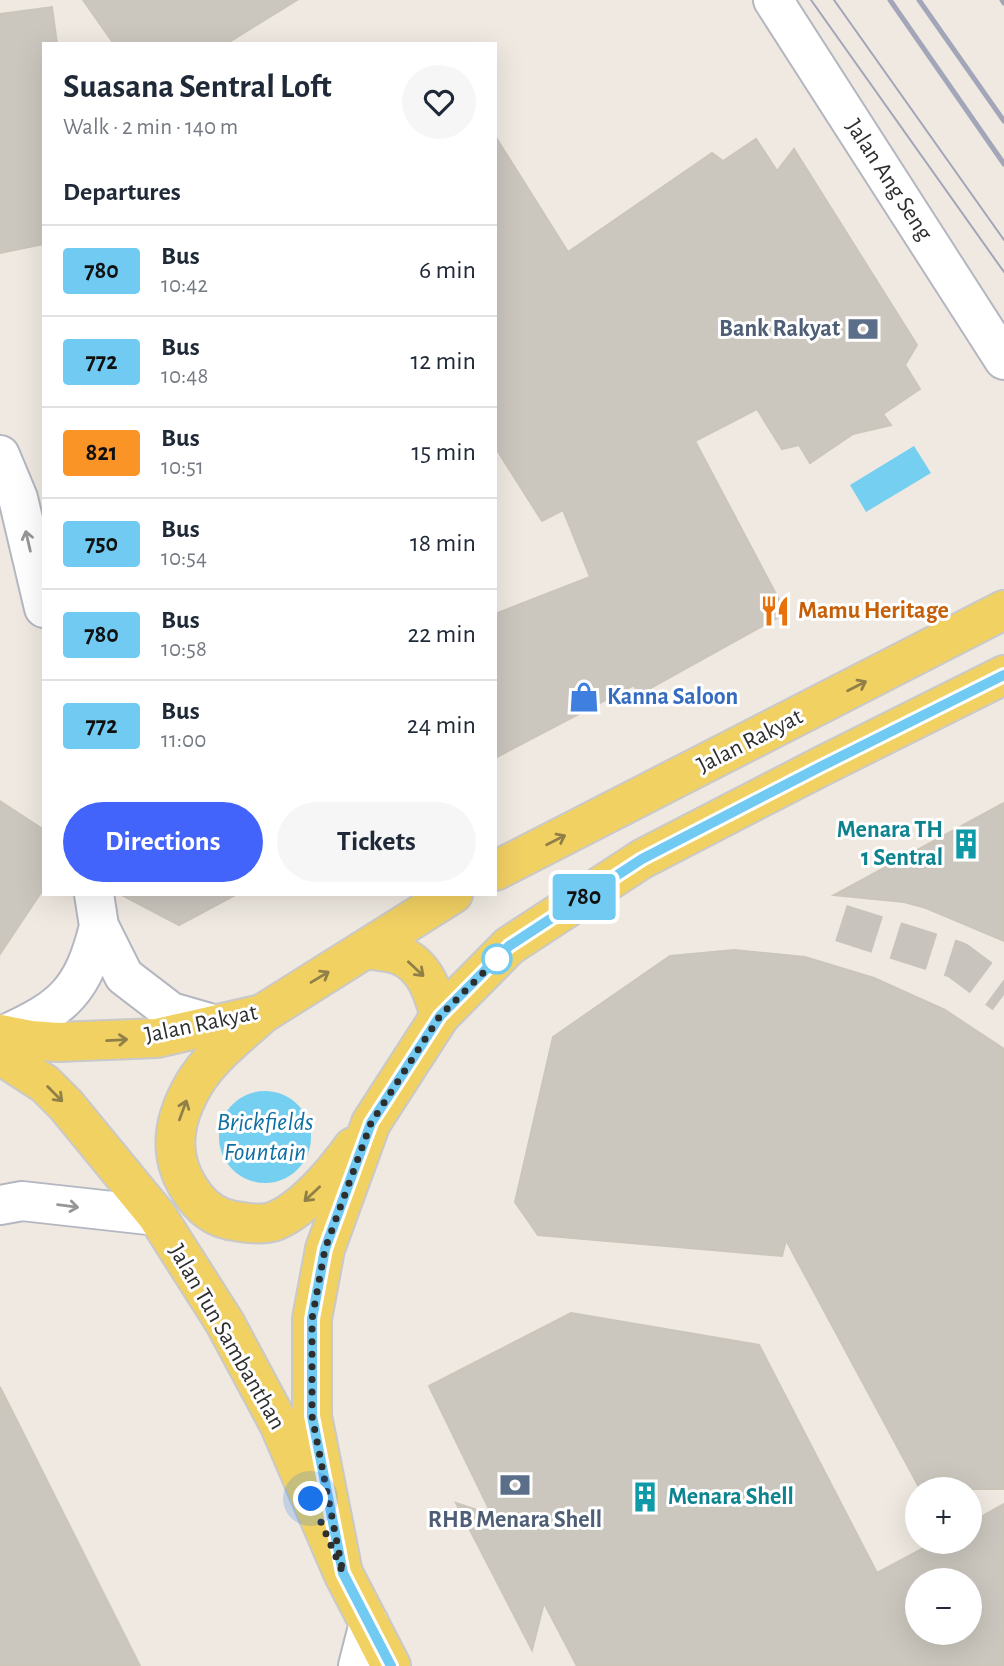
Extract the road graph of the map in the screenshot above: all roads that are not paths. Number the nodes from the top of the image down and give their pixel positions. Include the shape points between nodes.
1 (773, 0) edge
2 (1004, 360) edge
3 (0, 455) edge
4 (42, 600) edge
5 (1004, 610) edge
6 (1004, 676) edge
7 (497, 870) edge
8 (450, 896) edge
9 (97, 910) edge
10 (366, 949) junction
11 (262, 1014) junction
12 (440, 1016) junction
13 (216, 1025) junction
14 (1, 1041) edge
15 (371, 1123) junction
16 (0, 1205) edge
17 (157, 1216) junction
18 (343, 1573) junction
19 (369, 1623) junction
20 (358, 1666) edge
21 (391, 1666) edge

1 - 2 street, Jalan Ang Seng
4 -> 3 street via 18,498
7 -> 5 main road, Jalan Rakyat
6 - 12 main road via 642,859 509,946
8 - 10 main road, Jalan Rakyat
9 - 13 street via 124,976 171,1012
9 - 14 street via 91,958 66,998
11 -> 10 main road, Jalan Rakyat
10 -> 12 main road via 399,955 419,970 431,986
11 - 13 main road, Jalan Rakyat
15 -> 11 main road via 321,1185 299,1206 272,1222 223,1219 202,1206 175,1162 182,1109 206,1067
12 - 15 main road
14 -> 13 main road, Jalan Rakyat via 157,1038
14 -> 17 main road, Jalan Tun Sambanthan via 66,1105
15 - 18 main road via 325,1249 312,1319 312,1416
16 -> 17 street via 22,1201
17 - 18 main road, Jalan Tun Sambanthan via 225,1323 279,1424
18 - 19 main road, Jalan Tun Sambanthan
19 - 20 street
19 - 21 main road, Jalan Tun Sambanthan

